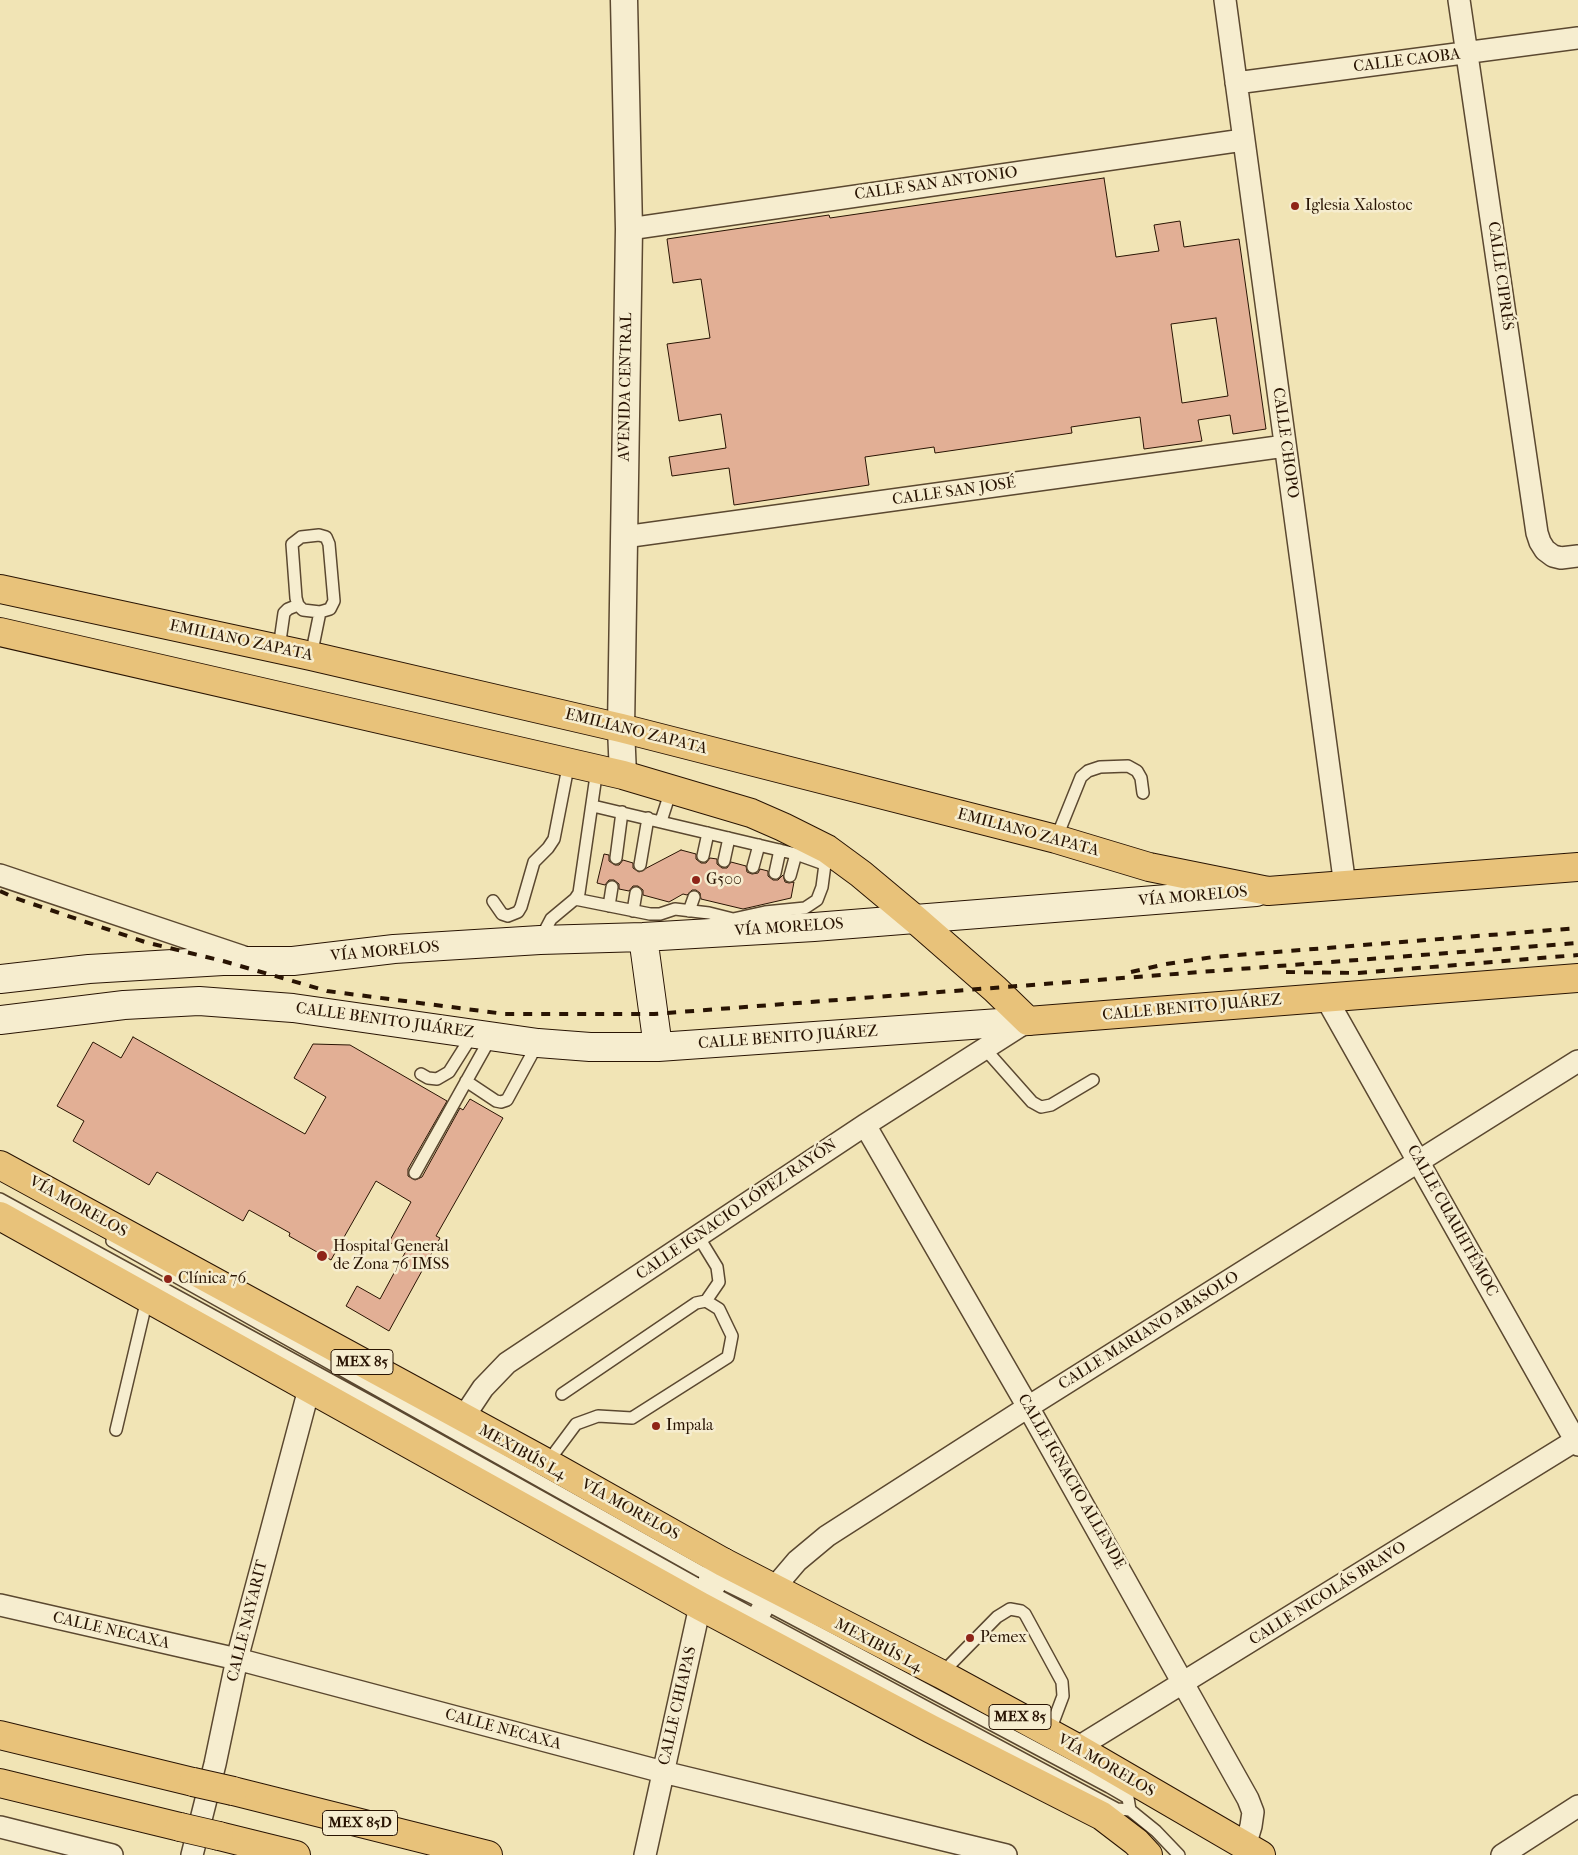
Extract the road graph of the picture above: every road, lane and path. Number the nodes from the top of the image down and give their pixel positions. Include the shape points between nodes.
1 (624, 0) edge
2 (1225, 0) edge
3 (1459, 0) edge
4 (1578, 38) edge
5 (1467, 53) junction
6 (1236, 83) junction
7 (1243, 140) junction
8 (629, 229) junction
9 (1285, 446) junction
10 (624, 537) junction
11 (1578, 556) edge
12 (0, 589) edge
13 (298, 605) junction
14 (320, 612) junction
15 (0, 632) edge
16 (279, 648) junction
17 (311, 656) junction
18 (621, 728) junction
19 (569, 762) junction
20 (610, 772) junction
21 (671, 788) junction
22 (1143, 793) dead end
23 (593, 806) junction
24 (622, 812) junction
25 (648, 818) junction
26 (662, 821) junction
27 (708, 833) junction
28 (729, 838) junction
29 (1056, 839) junction
30 (759, 845) junction
31 (780, 850) junction
32 (796, 854) junction
33 (703, 856) dead end
34 (825, 857) junction
35 (616, 858) dead end
36 (724, 861) dead end
37 (640, 865) dead end
38 (1578, 867) edge
39 (753, 868) dead end
40 (775, 873) dead end
41 (0, 875) edge
42 (790, 876) dead end
43 (1345, 886) junction
44 (612, 887) dead end
45 (1268, 892) junction
46 (636, 893) dead end
47 (694, 897) dead end
48 (575, 899) junction
49 (493, 901) dead end
50 (712, 901) dead end
51 (609, 906) junction
52 (736, 907) dead end
53 (689, 911) junction
54 (780, 911) junction
55 (709, 913) junction
56 (733, 919) junction
57 (916, 920) junction
58 (639, 922) junction
59 (540, 940) junction
60 (257, 961) junction
61 (1578, 978) edge
62 (0, 979) edge
63 (1326, 998) junction
64 (0, 1020) edge
65 (1028, 1021) junction
66 (482, 1035) junction
67 (538, 1043) junction
68 (658, 1047) junction
69 (985, 1049) junction
70 (1578, 1061) edge
71 (421, 1074) dead end
72 (1093, 1080) dead end
73 (466, 1081) junction
74 (865, 1126) junction
75 (1418, 1160) junction
76 (0, 1165) edge
77 (415, 1173) dead end
78 (0, 1199) edge
79 (0, 1216) edge
80 (698, 1236) junction
81 (106, 1238) dead end
82 (147, 1299) junction
83 (706, 1301) junction
84 (309, 1389) junction
85 (562, 1394) dead end
86 (1028, 1407) junction
87 (463, 1418) junction
88 (116, 1430) dead end
89 (1577, 1442) edge
90 (547, 1463) junction
91 (711, 1584) junction
92 (0, 1606) edge
93 (761, 1610) junction
94 (237, 1659) junction
95 (941, 1674) junction
96 (1184, 1682) junction
97 (1049, 1733) junction
98 (0, 1735) edge
99 (1077, 1748) junction
100 (663, 1772) junction
101 (0, 1783) edge
102 (1578, 1806) edge
103 (0, 1827) edge
104 (1253, 1851) edge
105 (112, 1855) edge
106 (192, 1855) edge
107 (296, 1855) edge
108 (488, 1855) edge
109 (645, 1855) edge
110 (1006, 1855) edge
111 (1148, 1855) edge
112 (1179, 1855) edge
113 (1502, 1855) edge

1 - 8 street, AVENIDA CENTRAL
2 - 6 street, CALLE CHOPO
3 - 5 street, CALLE CIPRÉS
4 - 5 street, CALLE CAOBA
5 - 6 street, CALLE CAOBA
5 - 11 street, CALLE CIPRÉS via 1537,533 1545,550 1553,556
6 - 7 street, CALLE CHOPO
7 - 8 street, CALLE SAN ANTONIO
7 - 9 street, CALLE CHOPO
8 - 10 street, AVENIDA CENTRAL
9 - 10 street, CALLE SAN JOSÉ
9 - 43 street, CALLE CHOPO
10 - 18 street, AVENIDA CENTRAL
12 - 16 main road, EMILIANO ZAPATA
13 - 14 lane via 303,610
13 - 14 lane via 292,544 301,536 326,537 334,601 330,609
13 - 16 lane via 284,613
14 - 17 lane
15 - 19 main road
16 - 17 main road, EMILIANO ZAPATA
17 - 18 main road, EMILIANO ZAPATA
18 - 20 street, AVENIDA CENTRAL
18 - 29 main road, EMILIANO ZAPATA
19 - 20 main road
19 - 49 lane via 554,839 534,862 521,907 508,916 502,914
20 - 21 main road
20 - 23 lane
21 - 26 lane
21 - 34 main road via 751,813 783,827
22 - 29 lane via 1141,778 1128,766 1100,766 1088,771 1081,776
23 - 24 lane
23 - 48 lane via 579,893
24 - 25 lane
24 - 35 lane
25 - 26 lane
25 - 37 lane
26 - 27 lane
27 - 28 lane
27 - 33 lane
28 - 30 lane
28 - 36 lane
29 - 45 main road, EMILIANO ZAPATA via 1149,867
30 - 31 lane
30 - 39 lane
31 - 32 lane
31 - 40 lane
32 - 34 lane
32 - 42 lane
34 - 54 lane via 822,887 817,900 805,908
34 - 57 main road via 861,874
38 - 43 main road, VÍA MORELOS
41 - 60 street
43 - 45 main road, VÍA MORELOS
44 - 51 lane
45 - 57 main road, VÍA MORELOS
46 - 58 lane
47 - 53 lane
48 - 51 lane
48 - 59 lane via 551,919
50 - 55 lane
51 - 58 lane
52 - 56 lane
53 - 55 lane
53 - 58 lane via 675,909
54 - 56 lane
54 - 57 main road, VÍA MORELOS
54 - 58 main road, VÍA MORELOS
55 - 56 lane
57 - 65 main road
58 - 59 main road, VÍA MORELOS
58 - 68 main road
59 - 60 main road, VÍA MORELOS
60 - 62 main road, VÍA MORELOS via 89,969
61 - 63 main road, CALLE BENITO JUÁREZ
63 - 65 main road, CALLE BENITO JUÁREZ
63 - 75 street, CALLE CUAUHTÉMOC
64 - 66 main road, CALLE BENITO JUÁREZ via 124,1005 199,1001 293,1008
65 - 68 main road, CALLE BENITO JUÁREZ
65 - 69 street, CALLE IGNACIO LÓPEZ RAYÓN
66 - 67 main road, CALLE BENITO JUÁREZ
66 - 71 lane via 449,1072 437,1079
66 - 73 lane
67 - 68 main road, CALLE BENITO JUÁREZ
67 - 73 lane via 507,1100 496,1101
69 - 72 lane via 1032,1102 1041,1107 1051,1105
69 - 74 street, CALLE IGNACIO LÓPEZ RAYÓN
70 - 75 street, CALLE MARIANO ABASOLO
73 - 77 lane
74 - 80 street, CALLE IGNACIO LÓPEZ RAYÓN
74 - 86 street, CALLE IGNACIO ALLENDE
75 - 86 street, CALLE MARIANO ABASOLO
75 - 89 street, CALLE CUAUHTÉMOC
76 - 87 main road, VÍA MORELOS / MEX 85
78 - 91 lane, MEXIBÚS L4
79 - 82 main road, VÍA MORELOS / MEX 85
80 - 83 lane via 717,1267 719,1282
80 - 87 street, CALLE IGNACIO LÓPEZ RAYÓN via 507,1363 483,1388
81 - 91 lane, MEXIBÚS L4
82 - 84 main road, VÍA MORELOS / MEX 85
82 - 88 lane
83 - 85 lane via 696,1303
83 - 90 lane via 719,1309 732,1336 728,1357 632,1418 598,1416 576,1424
84 - 91 main road, VÍA MORELOS / MEX 85
84 - 94 street, CALLE NAYARIT
86 - 93 street, CALLE MARIANO ABASOLO via 826,1536 797,1561
86 - 96 street, CALLE IGNACIO ALLENDE
87 - 90 main road, VÍA MORELOS / MEX 85
89 - 96 street, CALLE NICOLÁS BRAVO
90 - 91 main road, VÍA MORELOS / MEX 85
91 - 93 main road, VÍA MORELOS / MEX 85
91 - 93 main road, VÍA MORELOS / MEX 85
91 - 100 street, CALLE CHIAPAS
92 - 94 street, CALLE NECAXA
93 - 95 main road, VÍA MORELOS / MEX 85
93 - 111 main road, VÍA MORELOS / MEX 85 via 931,1729 1102,1816
93 - 112 lane, MEXIBÚS L4 via 1110,1787 1128,1798 1130,1810
94 - 100 street, CALLE NECAXA
94 - 106 street, CALLE NAYARIT
95 - 97 main road, VÍA MORELOS / MEX 85
95 - 97 lane via 997,1617 1010,1609 1021,1611 1062,1682 1063,1696
96 - 99 street, CALLE NICOLÁS BRAVO
96 - 104 street, CALLE IGNACIO ALLENDE via 1248,1799 1253,1812
97 - 99 main road, VÍA MORELOS / MEX 85
98 - 108 main road, MEX 85D, bridge
99 - 104 main road, VÍA MORELOS / MEX 85
100 - 109 street, CALLE CHIAPAS
100 - 110 street, CALLE NECAXA
101 - 107 main road, bridge
102 - 113 street
103 - 105 street

